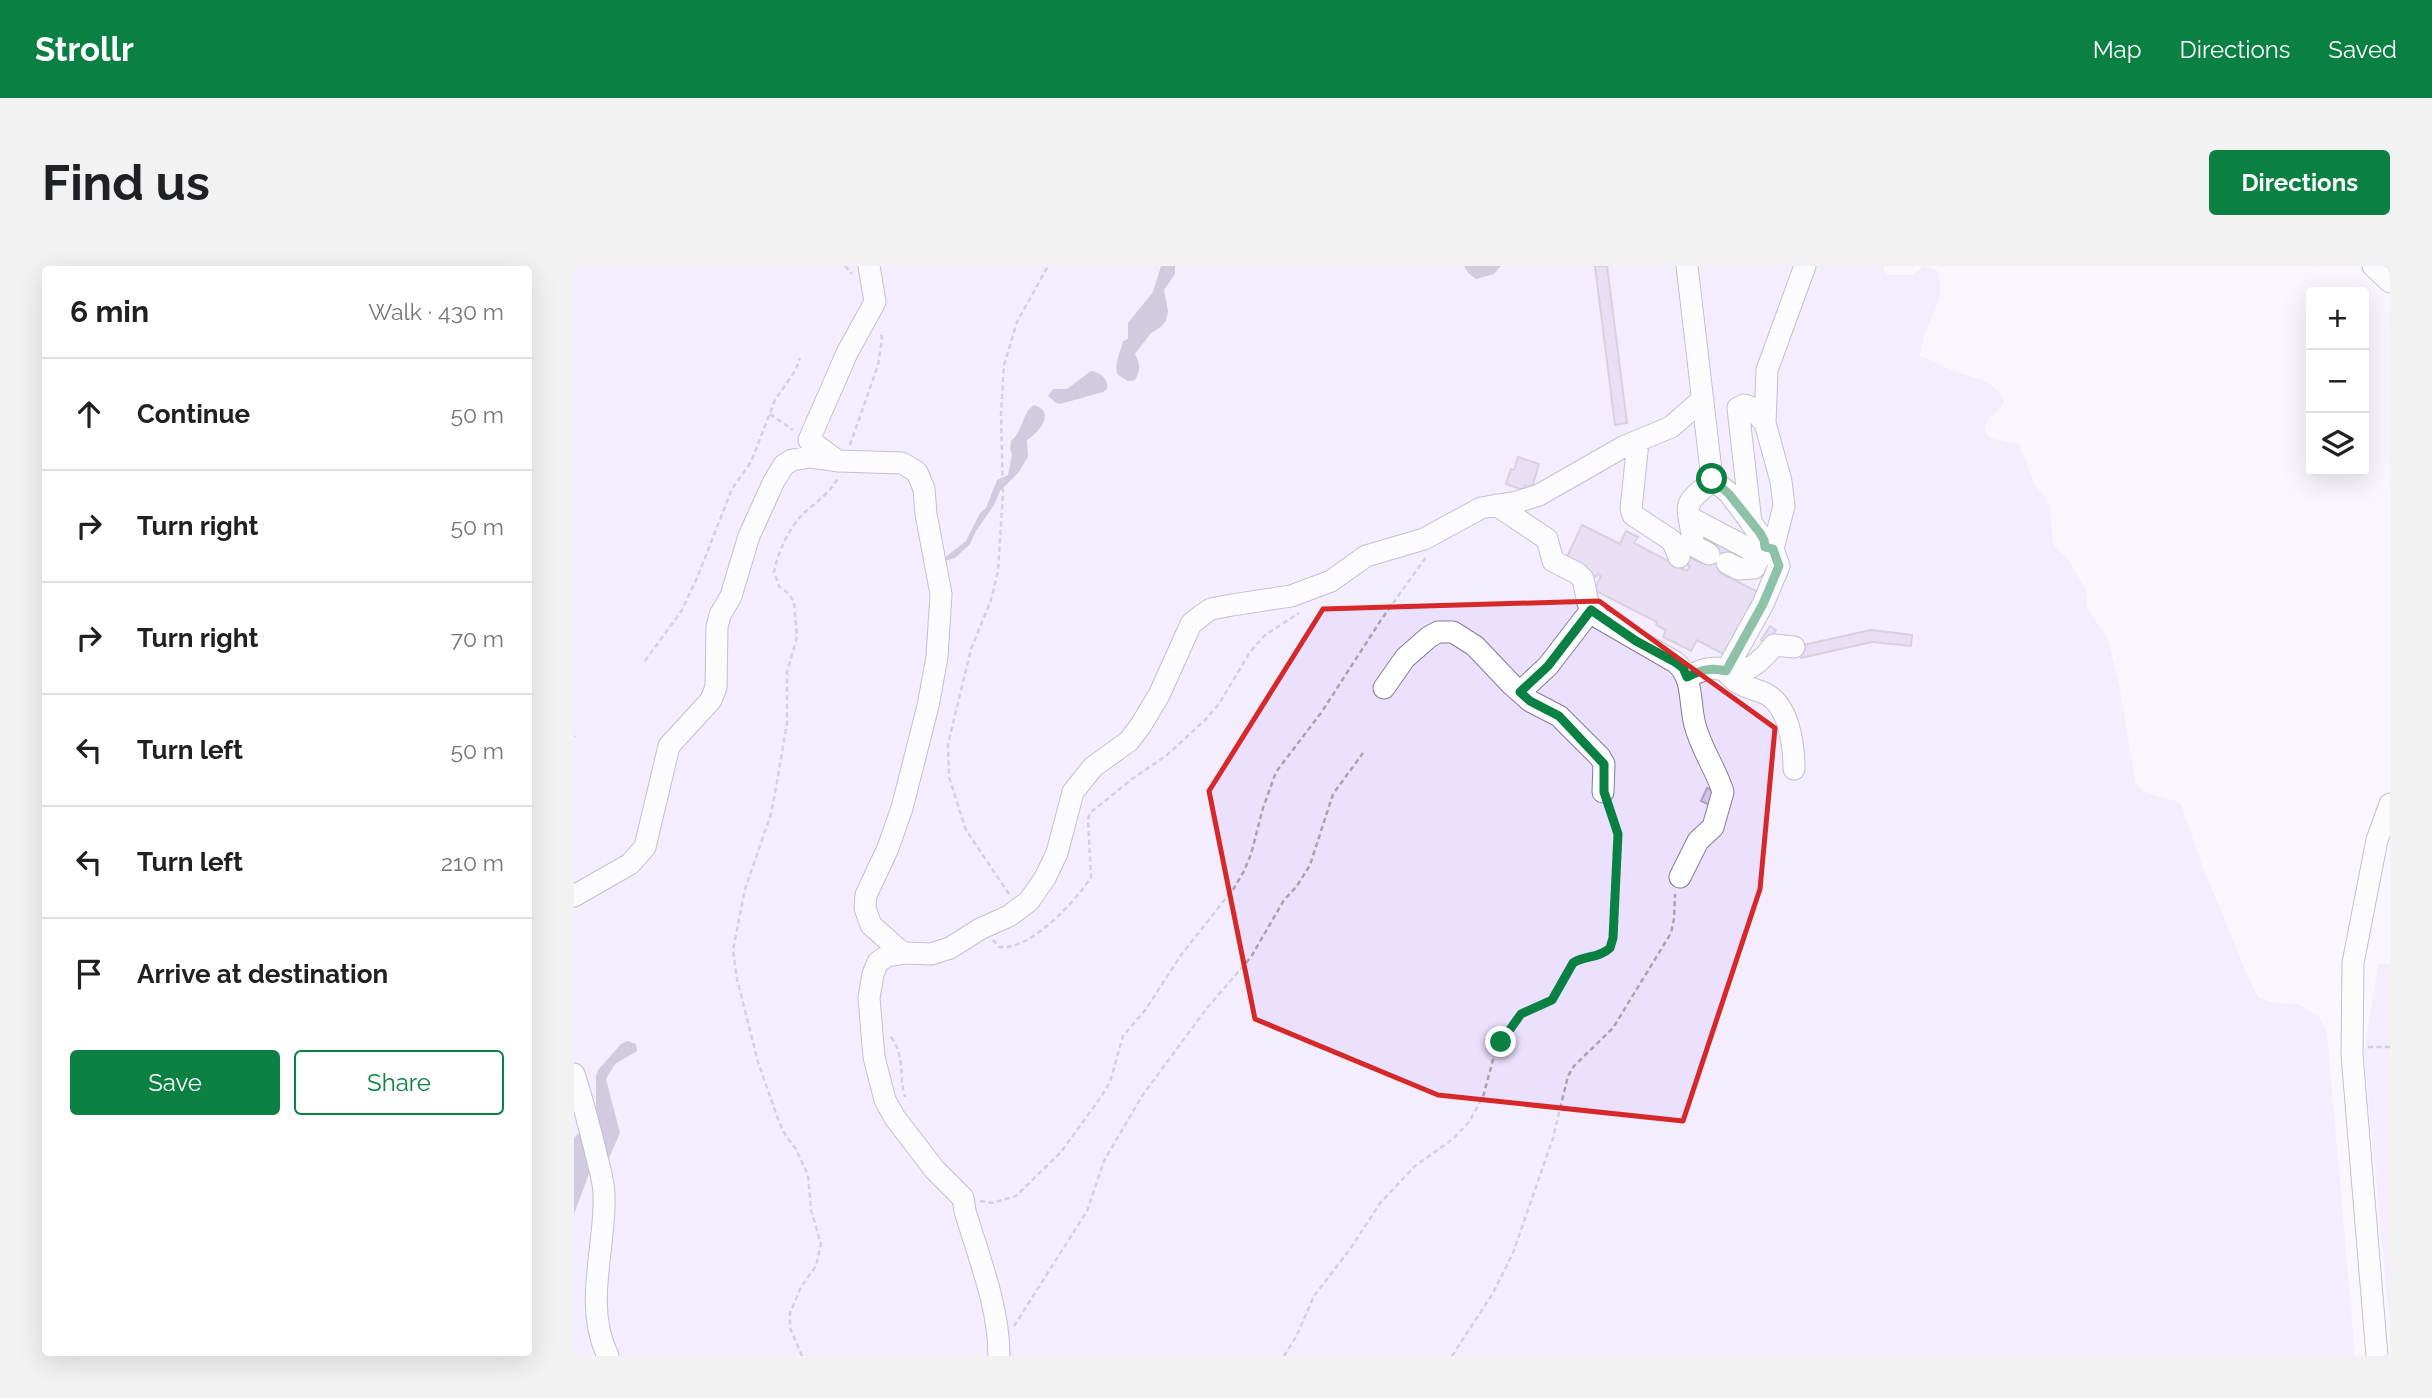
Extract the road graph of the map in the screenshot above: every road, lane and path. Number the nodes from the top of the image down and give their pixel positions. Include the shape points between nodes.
1 (845, 266) edge
2 (1048, 266) edge
3 (1687, 266) edge
4 (1805, 266) edge
5 (2373, 266) edge
6 (861, 271) edge
7 (2390, 282) edge
8 (881, 330) dead end
9 (800, 358) dead end
10 (1703, 400) junction
11 (770, 414) junction
12 (1765, 422) junction
13 (809, 440) junction
14 (1638, 442) junction
15 (842, 461) junction
16 (1712, 479) junction
17 (1496, 505) junction
18 (1689, 517) junction
19 (1751, 523) junction
20 (1766, 549) junction
21 (1426, 557) dead end
22 (1679, 557) dead end
23 (1305, 609) dead end
24 (1591, 610) junction
25 (1794, 647) dead end
26 (646, 662) dead end
27 (1726, 671) junction
28 (1687, 677) junction
29 (1384, 688) dead end
30 (1520, 692) junction
31 (1363, 753) dead end
32 (1794, 769) dead end
33 (1604, 792) joint
34 (2390, 804) edge
35 (1680, 877) joint
36 (574, 897) edge
37 (1010, 898) dead end
38 (980, 929) junction
39 (906, 953) junction
40 (872, 1017) junction
41 (2368, 1047) dead end
42 (2390, 1047) edge
43 (574, 1074) edge
44 (906, 1102) dead end
45 (963, 1198) junction
46 (999, 1353) edge
47 (608, 1356) edge
48 (802, 1356) edge
49 (1284, 1356) edge
50 (1452, 1356) edge
51 (2377, 1356) edge

1 - 6 path
2 - 37 path via 1017,322 1004,365 998,571 971,649 948,744 949,777 966,831
3 - 10 street
4 - 12 street via 1767,370
5 - 7 street
6 - 13 street via 875,302
8 - 15 path via 878,365
9 - 11 path
10 - 14 street via 1671,427
10 - 16 street
11 - 13 path
11 - 26 path via 751,462 732,489 682,610
12 - 19 street via 1750,407 1738,408
12 - 20 street via 1784,506
13 - 15 street
14 - 17 street via 1539,495
14 - 22 street via 1633,515 1668,538
15 - 36 street via 792,460 774,481 717,627 716,687 711,700 669,746 645,847 630,864
15 - 39 street via 902,463 917,472 924,489 941,594 928,706 902,808 866,895 871,925
15 - 48 path via 837,482 791,528 774,572 779,586 794,602 797,637 787,672 787,723 775,794 750,872 733,950 758,1062 779,1122 808,1175 811,1210 821,1244 816,1266 790,1313 790,1328
16 - 18 street via 1690,501
16 - 19 street
17 - 24 street via 1547,539 1553,561 1583,579
17 - 38 street via 1424,539 1366,556 1331,581 1291,596 1210,609 1191,624 1141,725 1129,741 1093,767 1073,792 1057,853 1045,878 1029,901
18 - 20 street via 1753,551
18 - 20 street via 1694,546 1740,569 1754,568
19 - 20 street
20 - 27 street via 1779,566
21 - 45 path via 1276,772 1244,871 1123,1036 1110,1082 1079,1128 1016,1196 992,1203
23 - 38 path via 1265,635 1205,720 1090,813 1091,877 1064,913 1005,948
24 - 28 street via 1675,662
24 - 30 street via 1548,666
25 - 27 street via 1774,645 1743,670
27 - 28 street via 1701,670
27 - 32 street via 1742,686 1768,694 1775,702 1790,732
28 - 35 street via 1695,727 1723,792 1713,827 1698,841
29 - 30 street via 1405,658 1429,637 1446,631 1463,636
30 - 33 street via 1559,716 1600,757
31 - 46 path via 1333,794 1304,876 1284,900 1251,957 1142,1096 1104,1161 1087,1211
33 - 49 path via 1618,834 1610,948 1596,957 1577,959 1552,1000 1514,1021 1493,1056 1483,1097 1469,1122 1415,1166 1381,1202 1314,1296
34 - 51 street via 2377,840 2353,963 2352,1055
35 - 50 path via 1671,933 1618,1020 1568,1076 1553,1138 1513,1253
38 - 39 street via 941,952
39 - 40 street via 887,956 875,967 869,998
40 - 44 path via 899,1049
40 - 45 street via 874,1057 885,1100 936,1170
41 - 42 path
43 - 47 street via 602,1181 597,1306
45 - 46 street via 995,1312

